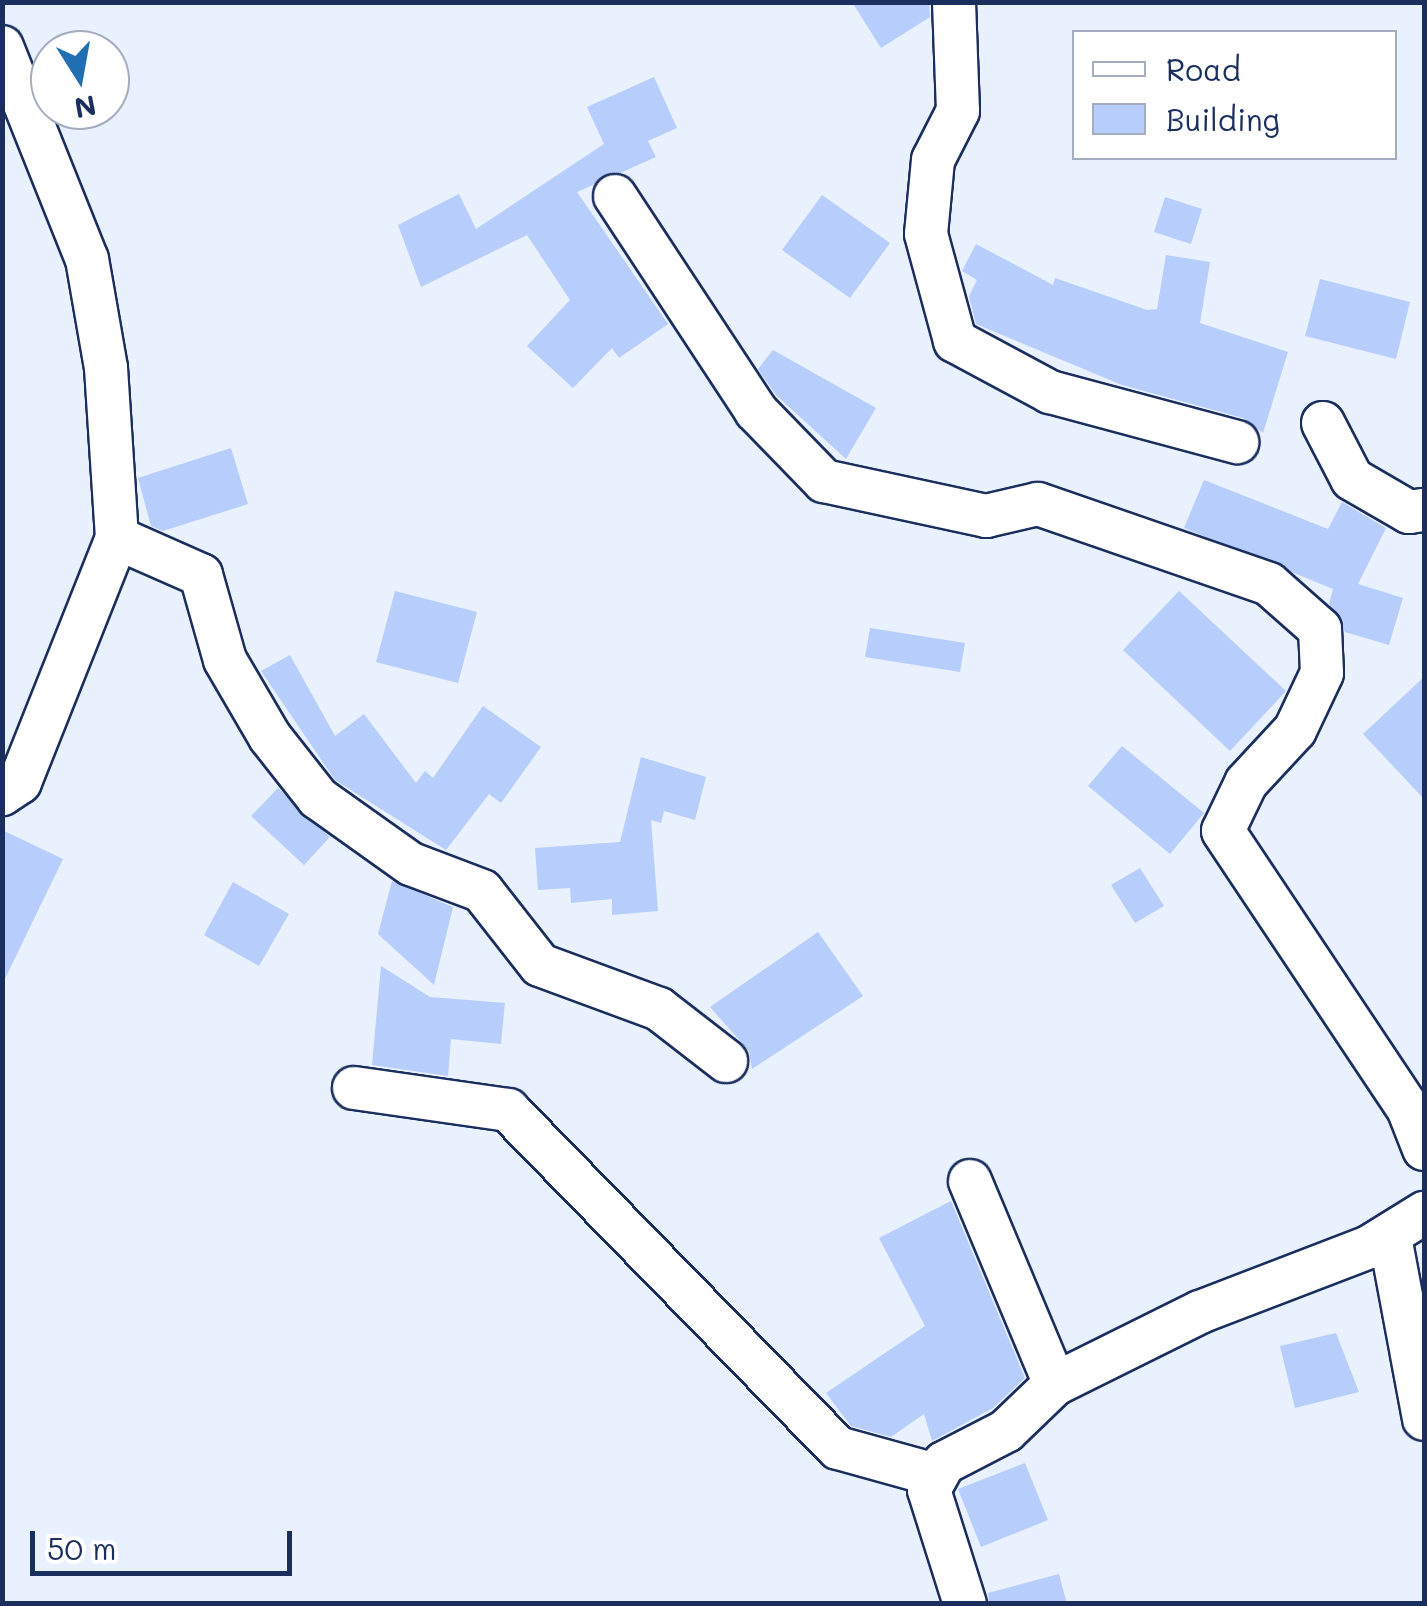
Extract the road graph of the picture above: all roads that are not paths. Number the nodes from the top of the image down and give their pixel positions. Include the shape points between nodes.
1 (954, 2) edge
2 (2, 47) edge
3 (616, 196) dead end
4 (1323, 422) dead end
5 (1237, 442) dead end
6 (1424, 510) edge
7 (117, 538) junction
8 (2, 794) edge
9 (726, 1060) dead end
10 (354, 1088) dead end
11 (1424, 1149) edge
12 (970, 1181) dead end
13 (1408, 1225) edge
14 (1054, 1384) junction
15 (1424, 1419) edge
16 (932, 1474) junction
17 (965, 1604) edge

1 - 5 street via 958,111 933,160 926,234 955,341 1050,392
2 - 7 street via 87,259 106,368
3 - 11 street via 756,411 824,481 986,516 1038,504 1269,584 1320,629 1322,674 1295,730 1246,782 1223,832 1408,1108
4 - 6 street via 1352,479 1409,512
7 - 8 street via 20,782
7 - 9 street via 201,575 225,660 270,737 318,798 411,864 482,890 540,965 659,1009
10 - 16 street via 508,1110 838,1448
12 - 14 street
13 - 14 street via 1200,1312
13 - 15 street
14 - 16 street via 1006,1431
16 - 17 street via 930,1490

